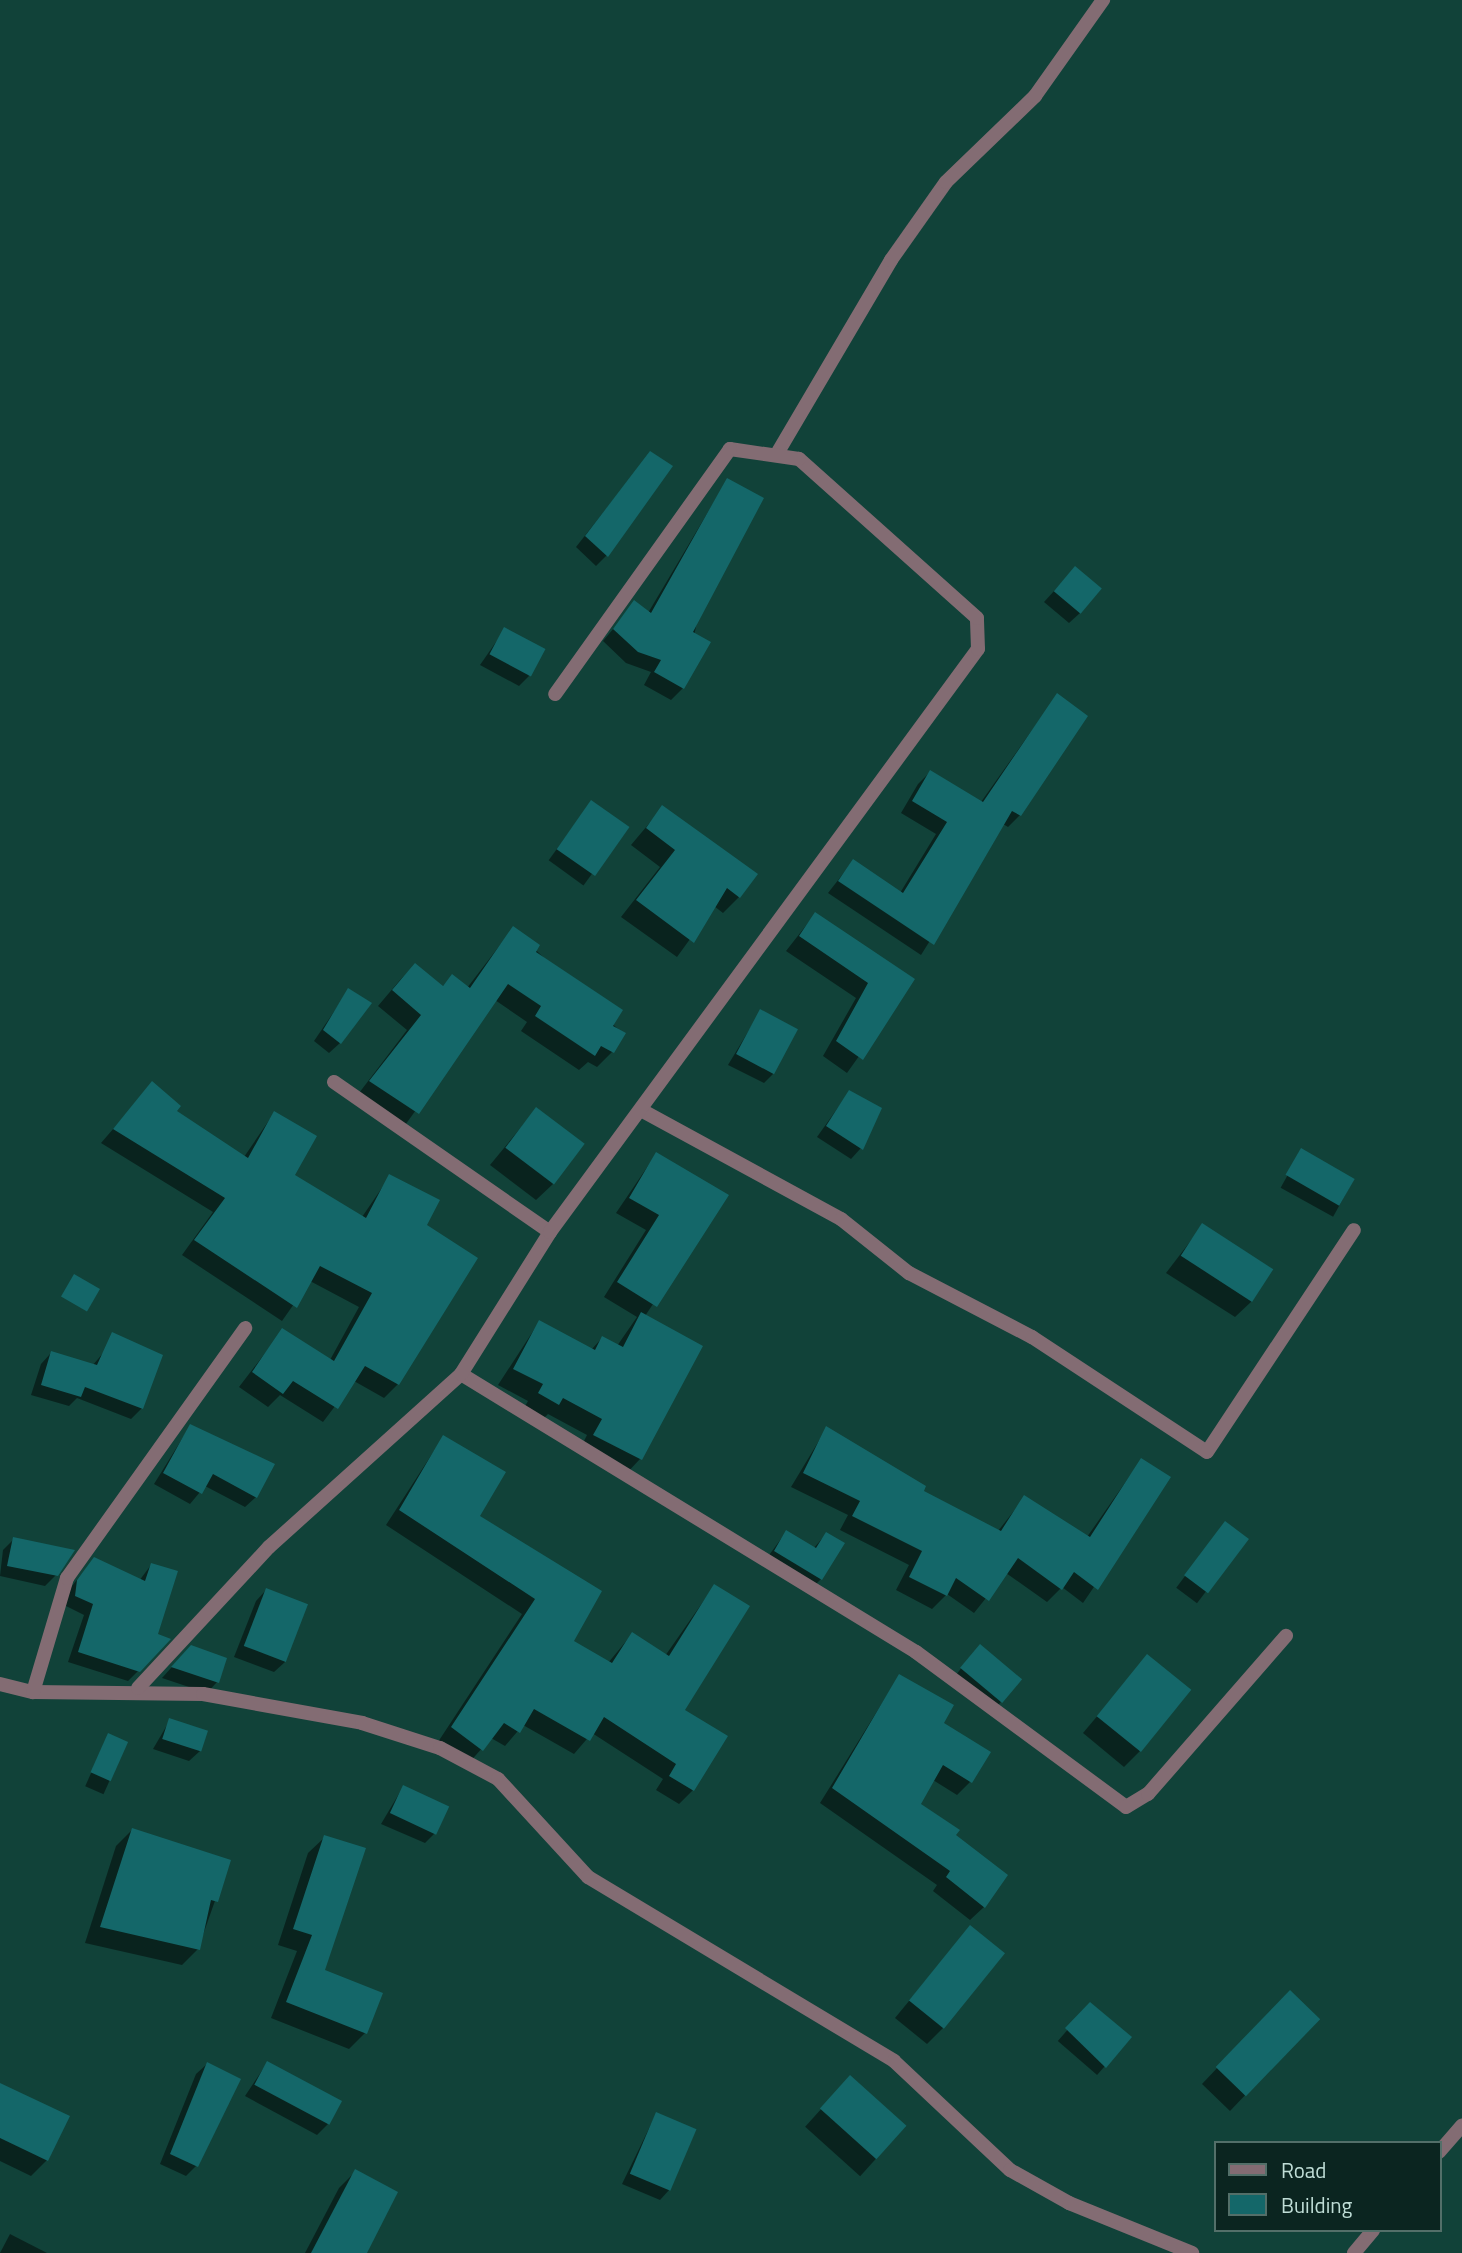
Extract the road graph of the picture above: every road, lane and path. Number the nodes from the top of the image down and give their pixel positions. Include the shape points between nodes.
1 (1103, 0) edge
2 (778, 452) junction
3 (555, 694) dead end
4 (334, 1082) dead end
5 (641, 1110) junction
6 (1354, 1230) dead end
7 (550, 1232) junction
8 (245, 1328) dead end
9 (460, 1374) junction
10 (1286, 1636) dead end
11 (0, 1684) edge
12 (138, 1688) junction
13 (33, 1692) junction
14 (1462, 2126) edge
15 (1441, 2150) edge
16 (1371, 2232) edge
17 (1192, 2253) edge
18 (1354, 2253) edge

1 - 2 street via 1035,96 938,193 891,260
2 - 3 street via 730,449 715,464
2 - 5 street via 799,459 953,593 977,618 978,649
4 - 7 street
5 - 6 street via 841,1219 909,1273 1032,1337 1207,1452
5 - 7 street
7 - 9 street
8 - 13 street via 67,1578
9 - 10 street via 916,1652 1126,1807 1148,1794
9 - 12 street via 269,1547
11 - 13 street
12 - 13 street
12 - 17 street via 271,1705 440,1748 498,1779 588,1877 894,2061 1010,2170 1069,2203
14 - 15 street
16 - 18 street

